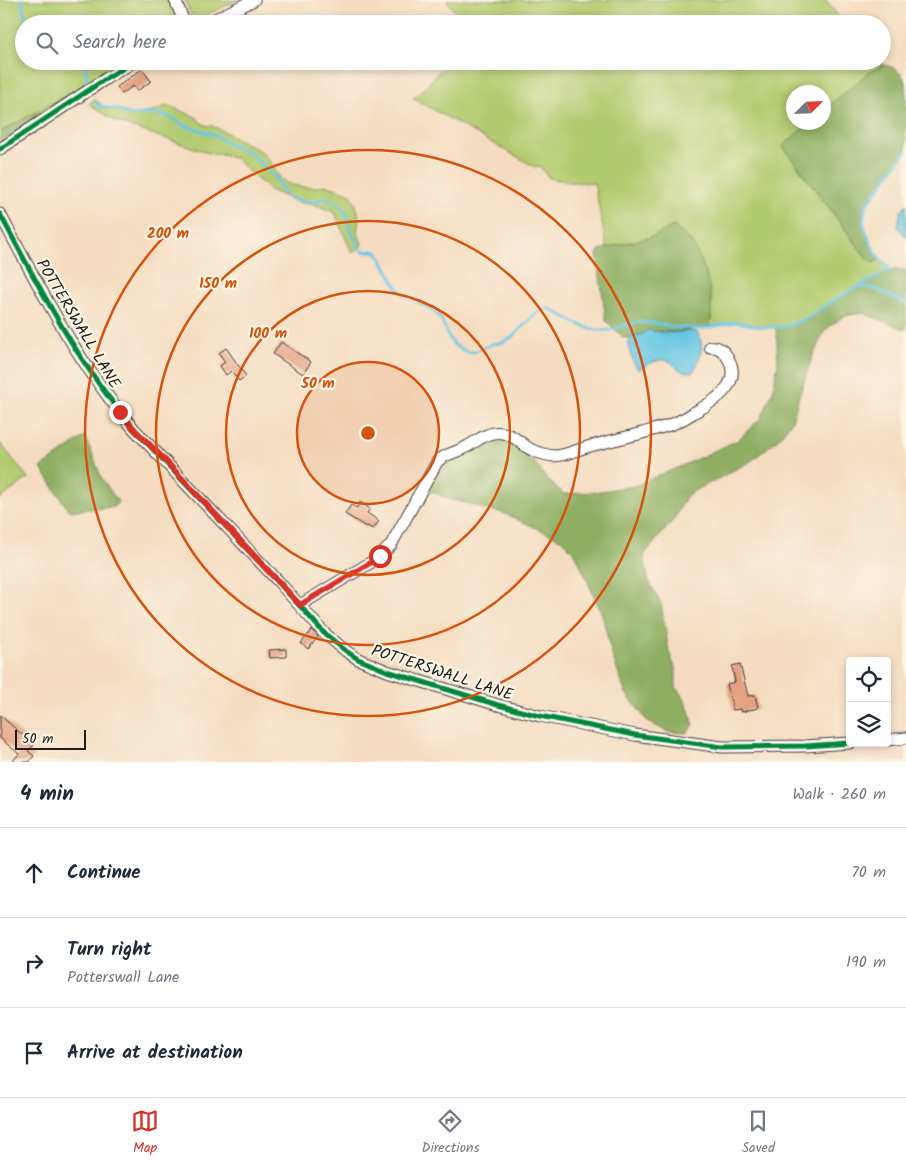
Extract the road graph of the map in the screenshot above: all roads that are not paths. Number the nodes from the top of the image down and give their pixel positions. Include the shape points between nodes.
1 (176, 0) edge
2 (254, 3) edge
3 (181, 15) edge
4 (227, 15) edge
5 (118, 70) edge
6 (0, 150) edge
7 (0, 214) edge
8 (710, 346) dead end
9 (300, 605) junction
10 (906, 738) edge
11 (891, 740) edge
12 (846, 743) edge

1 - 3 street
2 - 4 street
5 - 6 street
7 - 9 street, POTTERSWALL LANE via 61,325 114,406
8 - 9 street via 726,355 732,371 730,384 714,402 676,423 565,455 545,455 502,432 443,457 437,462 387,550
9 - 12 street, POTTERSWALL LANE via 324,633 358,659 387,671 540,716 635,735 722,747
10 - 11 street

